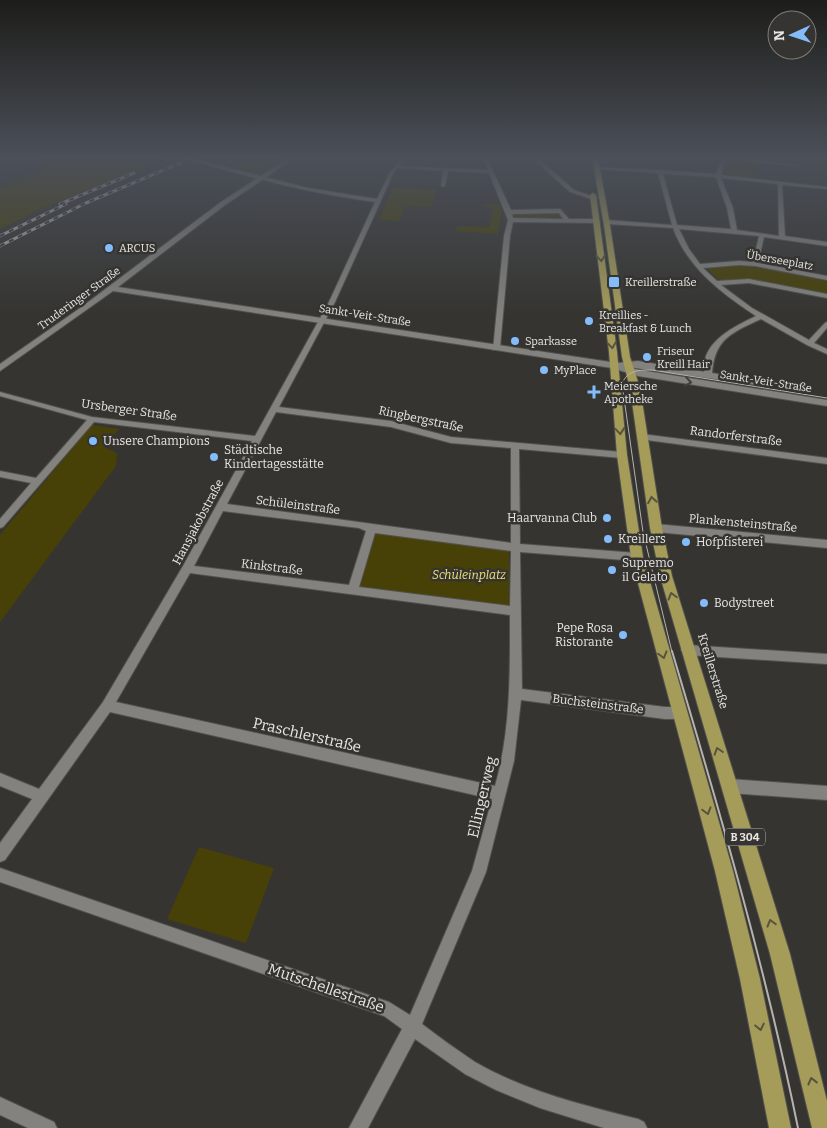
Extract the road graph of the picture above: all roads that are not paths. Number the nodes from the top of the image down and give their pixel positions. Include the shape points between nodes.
1 (211, 211) edge
2 (373, 211) edge
3 (597, 211) edge
4 (602, 211) edge
5 (672, 211) edge
6 (730, 211) edge
7 (781, 211) edge
8 (509, 212) joint
9 (511, 220) junction
10 (568, 220) junction
11 (597, 221) junction
12 (607, 222) junction
13 (676, 225) junction
14 (734, 230) junction
15 (762, 234) junction
16 (782, 237) junction
17 (827, 244) edge
18 (755, 264) junction
19 (700, 266) junction
20 (827, 278) edge
21 (717, 283) junction
22 (112, 288) junction
23 (827, 296) edge
24 (761, 316) junction
25 (321, 321) junction
26 (827, 324) edge
27 (809, 344) junction
28 (496, 348) junction
29 (827, 352) edge
30 (614, 365) junction
31 (0, 368) edge
32 (630, 368) junction
33 (708, 376) junction
34 (0, 394) edge
35 (827, 395) edge
36 (827, 404) edge
37 (274, 409) junction
38 (92, 419) junction
39 (642, 437) junction
40 (257, 440) junction
41 (515, 446) junction
42 (622, 455) junction
43 (827, 461) edge
44 (0, 474) edge
45 (37, 481) junction
46 (221, 507) junction
47 (0, 525) edge
48 (656, 528) junction
49 (371, 529) junction
50 (827, 544) edge
51 (515, 547) junction
52 (637, 557) junction
53 (187, 569) junction
54 (354, 590) junction
55 (515, 612) junction
56 (687, 650) junction
57 (827, 659) edge
58 (516, 694) junction
59 (108, 706) junction
60 (679, 713) junction
61 (0, 779) edge
62 (730, 786) junction
63 (827, 793) edge
64 (500, 794) junction
65 (42, 797) junction
66 (0, 855) edge
67 (0, 875) edge
68 (413, 1026) junction
69 (0, 1106) edge
70 (48, 1128) edge
71 (358, 1128) edge
72 (638, 1128) edge
73 (780, 1128) edge
74 (823, 1128) edge

1 - 22 street, Truderinger Straße
2 - 25 street, Hansjakobstraße
3 - 11 main road, Kreillerstraße / B 304
4 - 12 main road, Kreillerstraße / B 304
5 - 13 street
6 - 14 street
7 - 16 street
8 - 9 street
8 - 10 street via 560,211
9 - 10 street
9 - 28 street
10 - 11 street
11 -> 30 main road, Kreillerstraße / B 304
12 - 13 street
12 - 32 main road, Kreillerstraße / B 304
13 - 14 street
13 - 19 street via 686,250
14 - 15 street
15 - 16 street
15 - 18 street
16 - 17 street
18 - 19 street, Überseeplatz
18 - 20 street, Überseeplatz
19 - 21 street
21 - 23 street via 749,281
21 - 24 street
22 - 25 street, Sankt-Veit-Straße
22 - 31 street, Truderinger Straße
24 - 27 street
24 - 33 street via 738,326 713,347
25 - 28 street, Sankt-Veit-Straße
25 - 37 street, Hansjakobstraße
26 - 27 street
27 - 29 street
28 - 30 street, Sankt-Veit-Straße
30 - 32 street, Sankt-Veit-Straße
30 -> 42 main road, Kreillerstraße / B 304
32 - 33 street, Sankt-Veit-Straße
32 -> 36 street, Sankt-Veit-Straße
32 - 39 main road, Kreillerstraße / B 304
33 - 35 street, Sankt-Veit-Straße
34 - 38 street, Ursberger Straße
37 - 40 street, Hansjakobstraße
37 - 41 street, Ringbergstraße via 391,424 451,440
38 - 40 street, Ursberger Straße
38 - 45 street
39 - 43 street, Randorferstraße
48 -> 39 main road, Kreillerstraße / B 304
40 - 46 street, Hansjakobstraße
41 - 42 street, Ringbergstraße
41 - 51 street, Ellingerweg
42 - 52 main road, Kreillerstraße / B 304
44 - 45 street
45 - 47 street
46 - 49 street, Schüleinstraße
46 - 53 street, Hansjakobstraße
48 - 50 street, Plankensteinstraße
56 -> 48 main road, Kreillerstraße / B 304
49 - 51 street
49 - 54 street
51 - 52 street
51 - 55 street, Ellingerweg
52 -> 60 main road, Kreillerstraße / B 304
53 - 54 street, Kinkstraße
53 - 59 street, Hansjakobstraße
54 - 55 street
55 - 58 street, Ellingerweg
56 - 57 street
62 -> 56 main road, Kreillerstraße / B 304
58 - 60 street, Buchsteinstraße
58 - 64 street, Ellingerweg via 508,761
59 - 64 street, Praschlerstraße
59 - 65 street, Hansjakobstraße
60 -> 73 main road, Kreillerstraße / B 304 via 724,871
61 - 65 street
62 - 63 street
74 -> 62 main road, Kreillerstraße / B 304 via 780,954
64 - 68 street, Ellingerweg via 479,872
65 - 66 street, Hansjakobstraße
67 - 68 street, Mutschellestraße via 389,1010
68 - 71 street, Ellingerweg
68 - 72 street, Mutschellestraße via 436,1046 482,1074 525,1094
69 - 70 street

